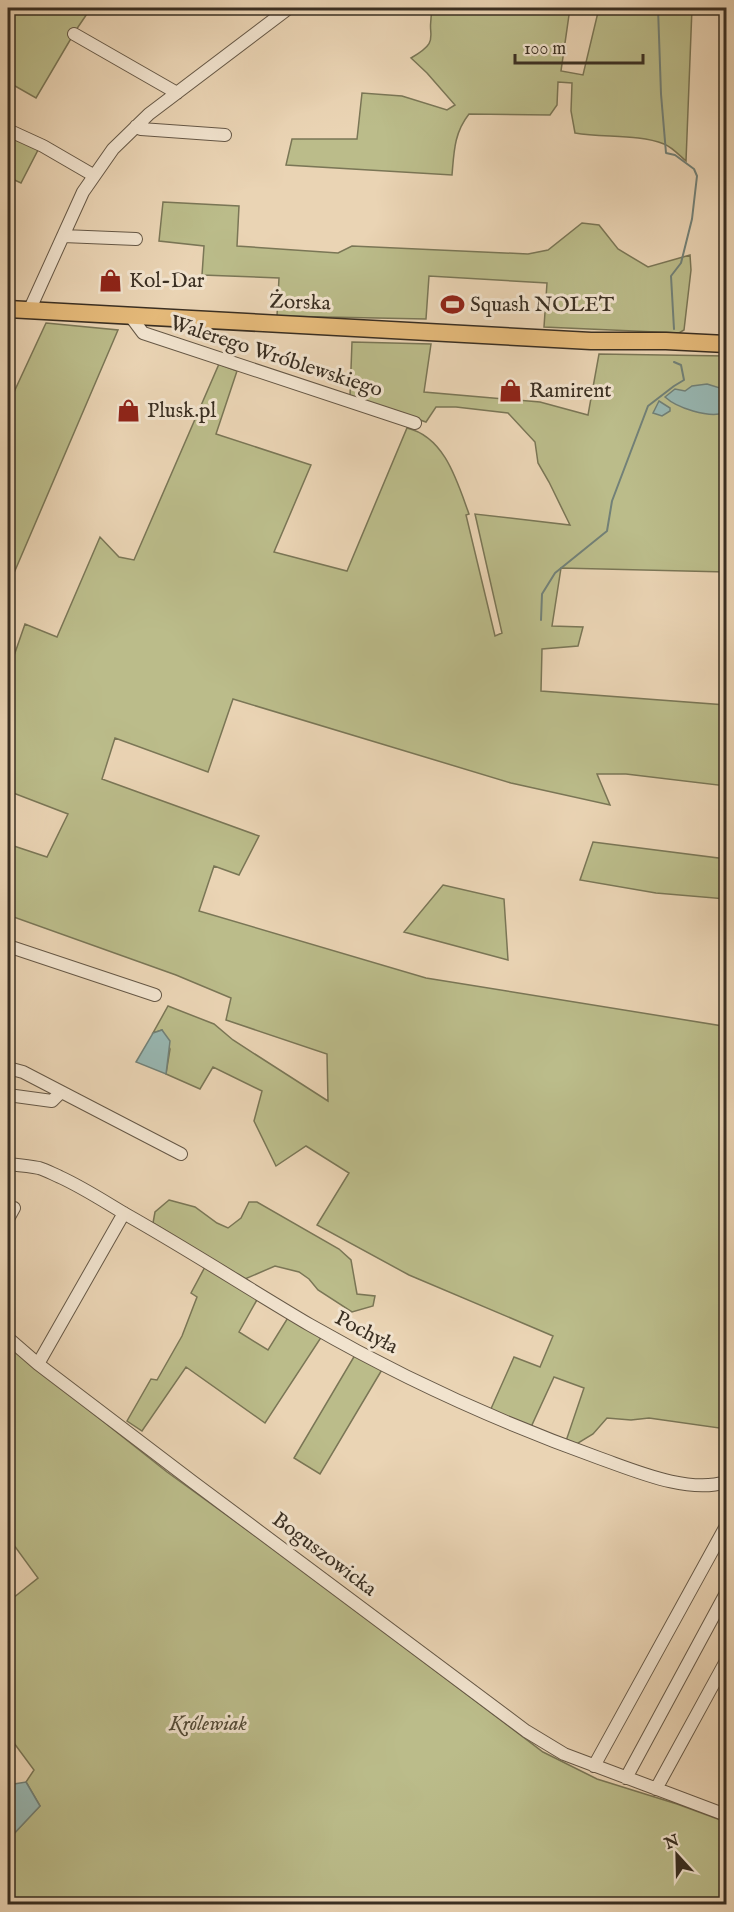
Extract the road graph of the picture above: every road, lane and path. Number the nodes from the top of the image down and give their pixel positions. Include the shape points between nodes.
1 (289, 8) edge
2 (74, 34) dead end
3 (177, 93) junction
4 (136, 126) junction
5 (8, 130) edge
6 (225, 135) dead end
7 (93, 175) junction
8 (63, 236) junction
9 (135, 239) dead end
10 (8, 309) edge
11 (29, 311) junction
12 (131, 317) junction
13 (591, 341) junction
14 (726, 344) edge
15 (726, 350) edge
16 (415, 423) dead end
17 (8, 946) edge
18 (155, 995) dead end
19 (8, 1068) edge
20 (61, 1092) junction
21 (8, 1095) edge
22 (181, 1154) dead end
23 (8, 1164) edge
24 (14, 1208) dead end
25 (124, 1213) junction
26 (8, 1220) edge
27 (8, 1338) edge
28 (38, 1364) junction
29 (726, 1482) edge
30 (726, 1526) edge
31 (726, 1593) edge
32 (726, 1661) edge
33 (594, 1766) junction
34 (626, 1778) junction
35 (656, 1789) junction
36 (726, 1815) edge

1 - 3 street
2 - 3 street
3 - 4 street
4 - 6 street
4 - 7 street
5 - 7 street
7 - 8 street
8 - 9 street
8 - 11 street
10 - 11 main road, Żorska
11 - 12 main road, Żorska
12 - 13 main road, Żorska
12 - 16 street, Walerego Wróblewskiego via 143,333
13 - 14 main road, Żorska
13 - 15 main road, Żorska via 624,348
17 - 18 street
19 - 20 street
20 - 21 street via 52,1101
20 - 22 street
23 - 25 street, Pochyła via 41,1168
24 - 26 street
25 - 28 street
25 - 29 street, Pochyła via 310,1324 451,1398 647,1475 692,1485
27 - 28 street, Boguszowicka
28 - 33 street, Boguszowicka via 526,1731 564,1754
30 - 33 street
31 - 34 street
32 - 35 street
33 - 34 street, Boguszowicka
34 - 35 street, Boguszowicka
35 - 36 street, Boguszowicka

